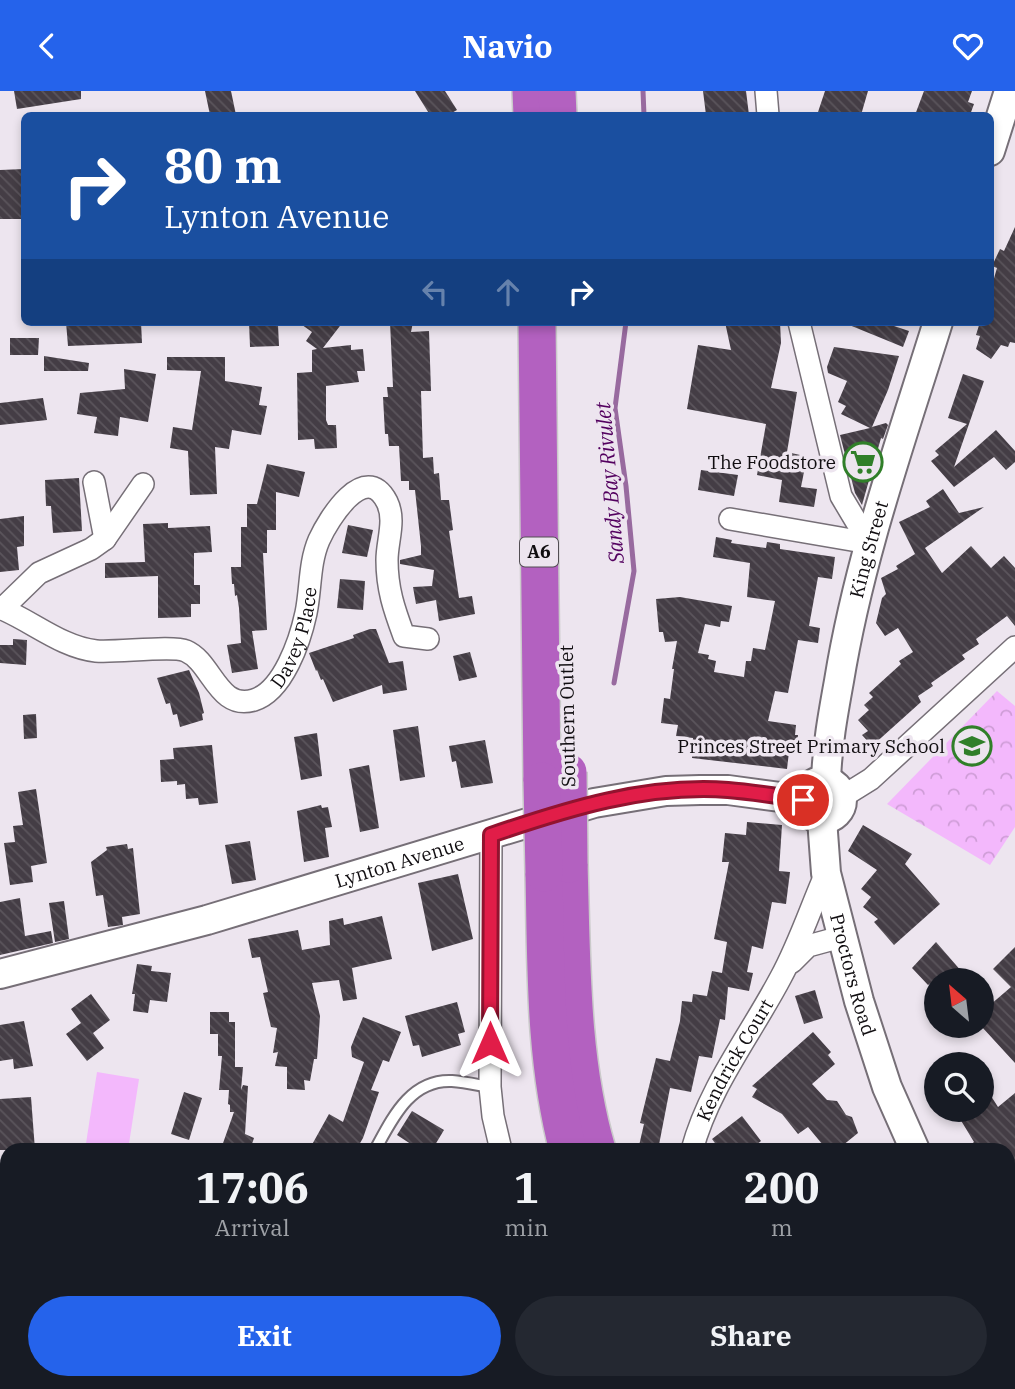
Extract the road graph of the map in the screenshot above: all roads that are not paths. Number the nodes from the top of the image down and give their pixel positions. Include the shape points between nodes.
1 (531, 91) edge
2 (557, 91) edge
3 (766, 91) edge
4 (1009, 91) edge
5 (532, 112) edge
6 (558, 112) edge
7 (768, 112) edge
8 (994, 138) edge
9 (537, 326) edge
10 (562, 326) edge
11 (800, 326) edge
12 (937, 326) edge
13 (94, 482) dead end
14 (143, 484) dead end
15 (730, 520) dead end
16 (105, 539) junction
17 (870, 543) junction
18 (1, 608) edge
19 (428, 639) dead end
20 (1015, 647) edge
21 (555, 776) junction
22 (834, 789) junction
23 (813, 809) junction
24 (491, 835) junction
25 (556, 868) junction
26 (826, 873) junction
27 (841, 937) junction
28 (0, 974) edge
29 (783, 975) junction
30 (490, 1087) junction
31 (909, 1138) edge
32 (379, 1143) edge
33 (499, 1143) edge
34 (567, 1143) edge
35 (596, 1143) edge
36 (694, 1143) edge
37 (923, 1143) edge

1 - 5 highway
2 - 6 highway
3 - 7 street
4 - 8 street
9 - 21 highway, Southern Outlet / A6
10 - 21 highway, Southern Outlet / A6
11 - 17 street via 841,496
12 - 17 street, King Street
13 - 16 street
14 - 16 street, Davey Place
15 - 17 street
16 - 18 street, Davey Place via 39,573
17 - 22 street, King Street via 848,627 827,754
18 - 19 street, Davey Place via 68,643 95,650 184,650 199,660 221,692 235,701 251,701 268,694 283,675 300,635 318,541 348,495 369,488 380,493 390,509 390,598 404,636
20 - 22 street via 871,779
21 - 25 highway, Southern Outlet / A6, bridge
22 - 23 street via 810,785
23 - 24 street, Lynton Avenue via 728,790 666,791 594,803
23 - 26 street, Proctors Road
24 - 28 street, Lynton Avenue via 207,920
24 - 30 street
25 - 34 highway, Southern Outlet / A6 via 547,1016
25 - 35 highway, Southern Outlet / A6 via 577,1040
26 - 27 street, Proctors Road
26 - 29 street, Kendrick Court
27 - 29 street, Kendrick Court via 808,946
27 - 31 street, Proctors Road via 872,1043
29 - 36 street, Kendrick Court via 713,1096
30 - 32 lane via 450,1081 428,1085 395,1113
30 - 33 street
31 - 37 street, Proctors Road via 916,1130

